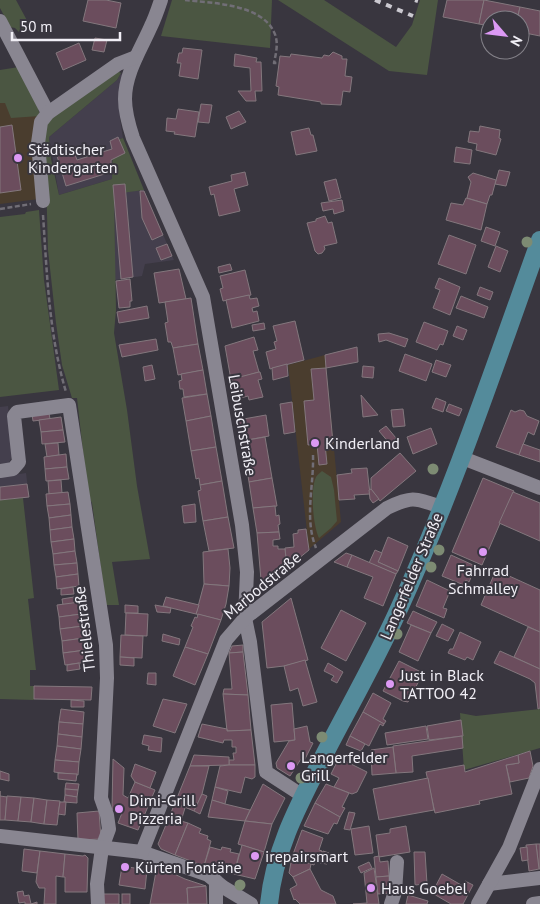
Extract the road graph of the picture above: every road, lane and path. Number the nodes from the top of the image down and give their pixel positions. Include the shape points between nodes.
1 (161, 0) edge
2 (185, 0) edge
3 (0, 21) edge
4 (136, 57) junction
5 (279, 63) dead end
6 (48, 113) junction
7 (42, 202) junction
8 (0, 209) edge
9 (540, 240) edge
10 (534, 277) edge
11 (70, 405) junction
12 (313, 455) dead end
13 (460, 458) junction
14 (0, 471) edge
15 (540, 488) edge
16 (441, 507) junction
17 (321, 558) junction
18 (245, 618) junction
19 (540, 768) edge
20 (303, 796) junction
21 (0, 836) edge
22 (102, 848) junction
23 (142, 852) junction
24 (397, 862) dead end
25 (540, 878) edge
26 (216, 880) junction
27 (489, 884) junction
28 (540, 903) edge
29 (98, 904) edge
30 (216, 904) edge
31 (251, 904) edge
32 (269, 904) edge
33 (391, 904) edge
34 (478, 904) edge
35 (533, 904) edge

1 - 4 street, Leibuschstraße
2 - 5 path via 238,7 262,18 274,32 277,46 274,63
3 - 6 street
4 - 6 street via 118,64
4 - 18 street, Leibuschstraße via 126,85 125,100 132,138 203,298 242,525 247,572
6 - 7 street via 41,122 38,143
7 - 8 path
7 - 11 path via 47,280 59,370
9 - 10 main road, Langerfelder Straße
10 - 13 main road, Langerfelder Straße
11 - 14 street via 17,412 14,416 19,462 13,468
11 - 22 street, Thielestraße via 106,645 101,798 109,829
12 - 17 path via 309,526
13 - 15 street
13 - 16 main road, Langerfelder Straße
16 - 17 street, Marbodstraße via 407,499 387,508
16 - 20 main road, Langerfelder Straße via 388,632
17 - 18 street, Marbodstraße
18 - 20 street, Leibuschstraße via 266,772
18 - 23 street, Marbodstraße via 226,640
19 - 27 street via 509,848
20 - 32 main road, Langerfelder Straße via 284,839
21 - 22 street
22 - 23 street
22 - 29 street, Thielestraße
23 - 26 street
24 - 33 street
25 - 27 street
26 - 30 street
26 - 31 street
27 - 34 street
28 - 35 street

